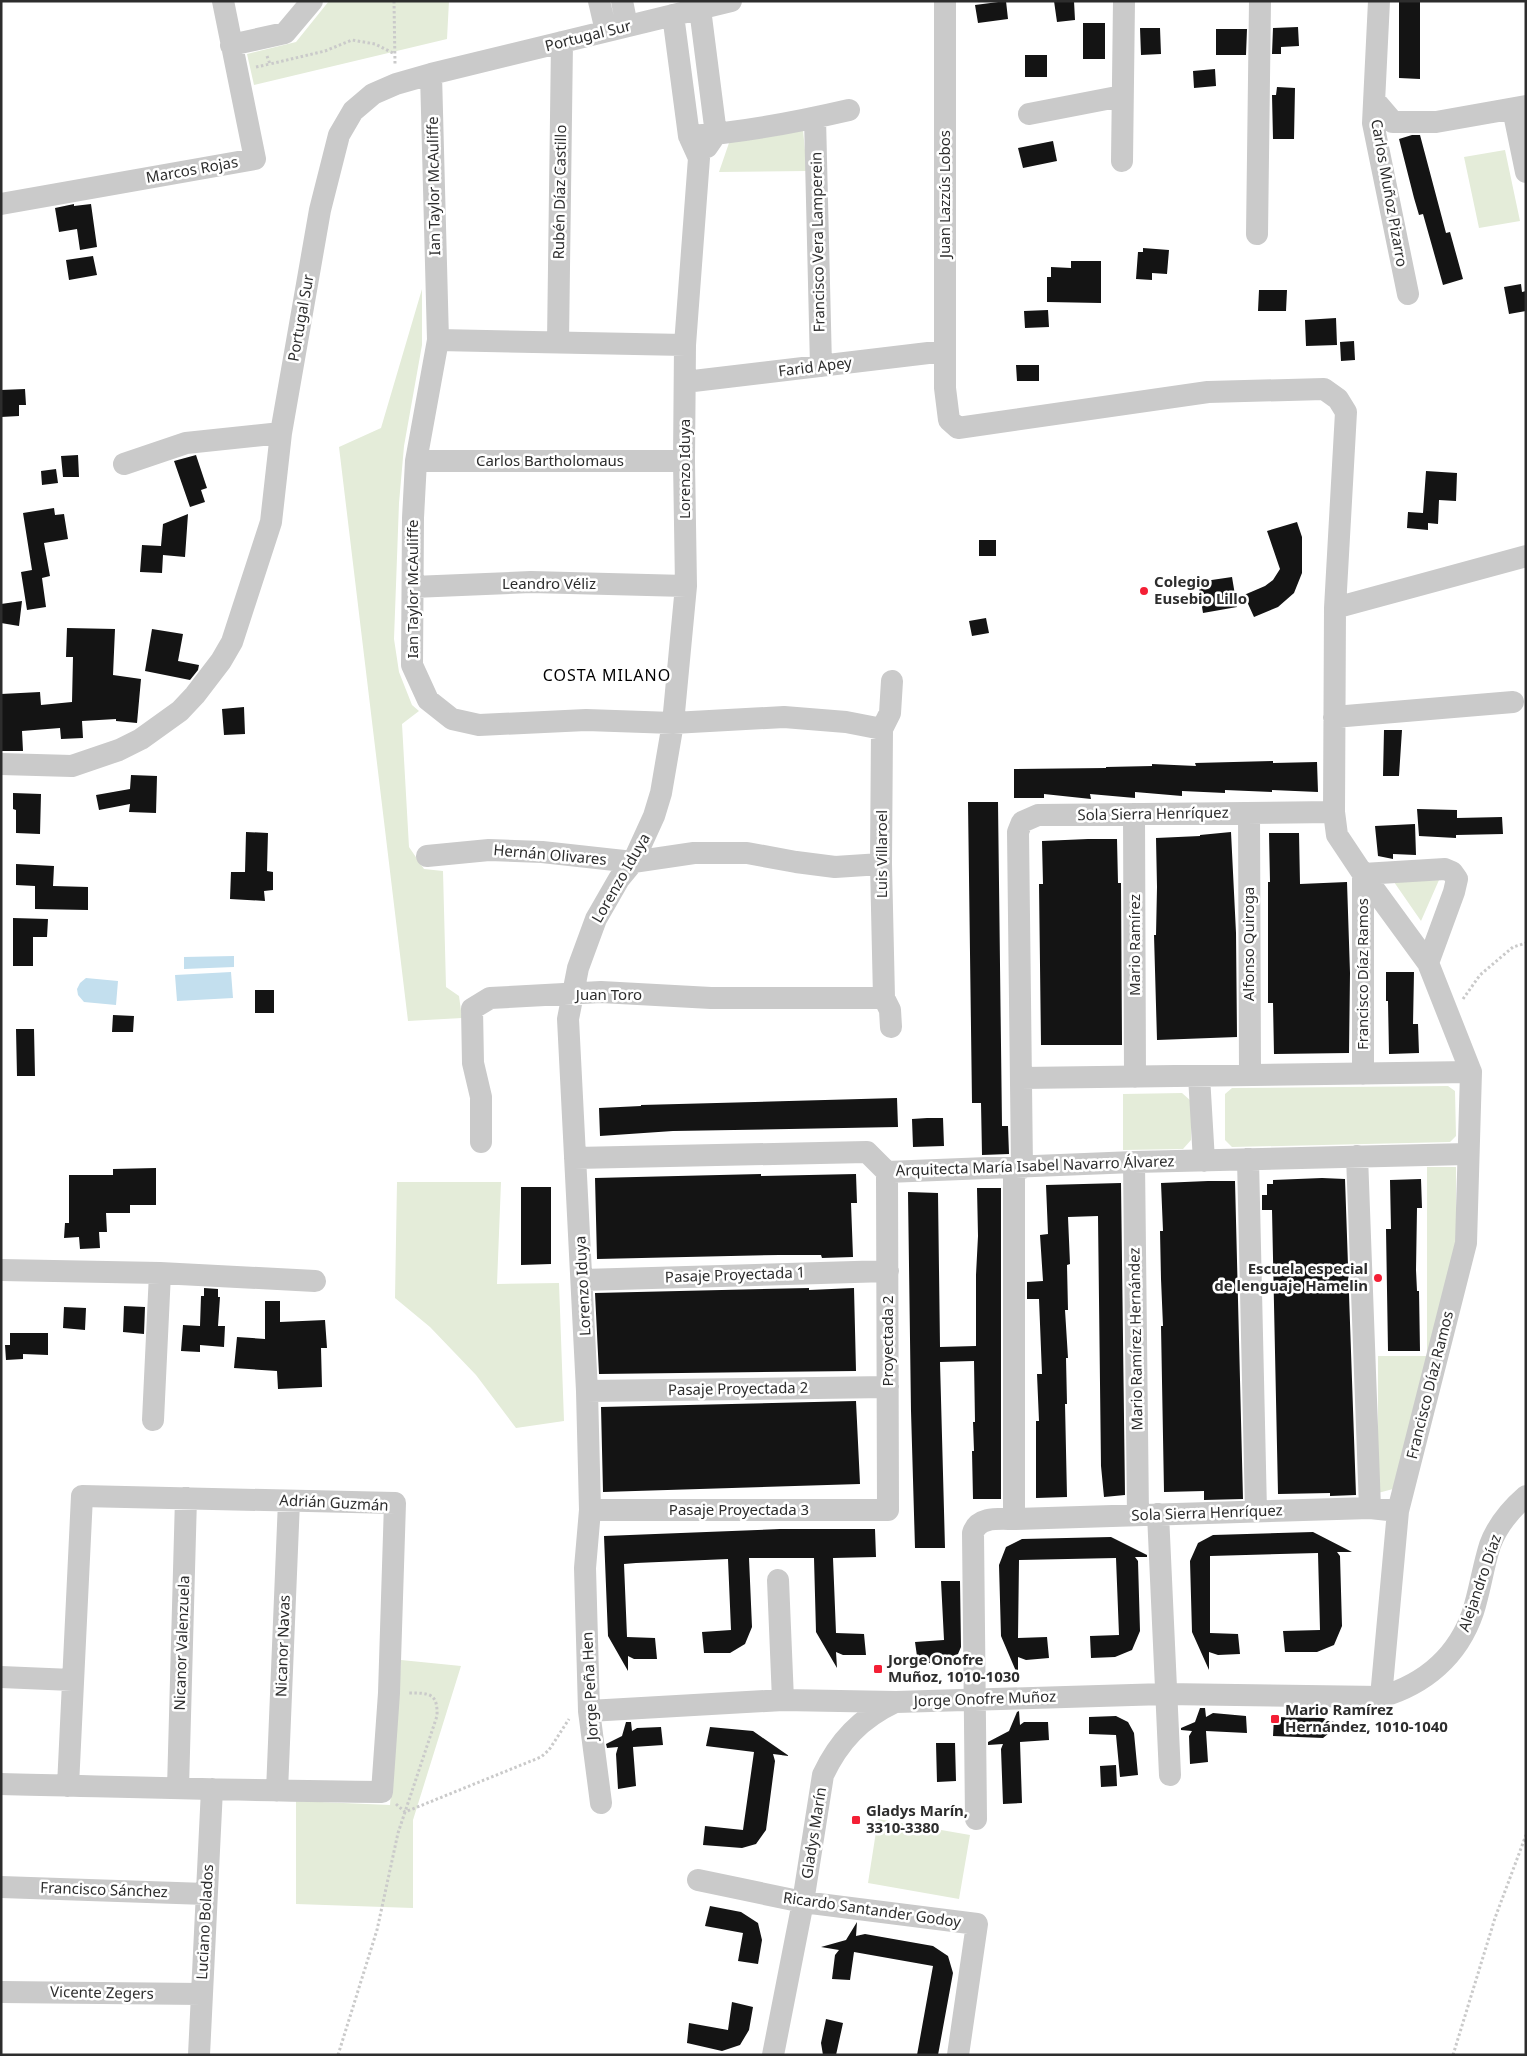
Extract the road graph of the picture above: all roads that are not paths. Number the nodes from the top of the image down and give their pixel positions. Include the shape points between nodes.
1 (223, 1) edge
2 (312, 1) edge
3 (599, 1) edge
4 (622, 1) edge
5 (731, 1) edge
6 (945, 1) edge
7 (1124, 1) edge
8 (1260, 1) edge
9 (1379, 1) edge
10 (700, 9) junction
11 (672, 15) junction
12 (617, 29) junction
13 (562, 42) junction
14 (231, 45) junction
15 (431, 74) junction
16 (1122, 96) junction
17 (1375, 101) junction
18 (1519, 108) edge
19 (849, 110) dead end
20 (1029, 114) dead end
21 (814, 118) junction
22 (716, 134) junction
23 (689, 136) junction
24 (699, 158) junction
25 (1122, 161) dead end
26 (1526, 172) edge
27 (1, 204) edge
28 (1257, 234) dead end
29 (1408, 294) dead end
30 (438, 340) junction
31 (558, 342) junction
32 (685, 345) junction
33 (945, 351) junction
34 (821, 366) junction
35 (684, 382) junction
36 (281, 433) junction
37 (416, 461) junction
38 (684, 461) junction
39 (124, 464) dead end
40 (1526, 556) edge
41 (686, 586) junction
42 (413, 587) junction
43 (1334, 608) junction
44 (892, 681) dead end
45 (1513, 702) dead end
46 (1334, 717) junction
47 (673, 723) junction
48 (882, 729) junction
49 (1, 764) edge
50 (1334, 812) junction
51 (1249, 813) junction
52 (1134, 814) junction
53 (427, 856) dead end
54 (633, 862) junction
55 (881, 864) junction
56 (1363, 874) junction
57 (1428, 963) junction
58 (573, 994) junction
59 (884, 998) junction
60 (891, 1027) dead end
61 (1471, 1072) junction
62 (1363, 1074) junction
63 (1250, 1075) junction
64 (1199, 1076) junction
65 (1135, 1077) junction
66 (1021, 1078) junction
67 (481, 1142) dead end
68 (1467, 1154) junction
69 (1357, 1156) junction
70 (576, 1158) junction
71 (1248, 1159) junction
72 (1204, 1161) junction
73 (1134, 1162) junction
74 (1018, 1168) junction
75 (887, 1172) junction
76 (1, 1270) edge
77 (888, 1271) junction
78 (160, 1273) junction
79 (583, 1280) junction
80 (315, 1282) dead end
81 (888, 1387) junction
82 (588, 1391) junction
83 (153, 1420) dead end
84 (1526, 1496) edge
85 (186, 1498) junction
86 (289, 1501) junction
87 (1370, 1508) junction
88 (590, 1510) junction
89 (888, 1510) joint
90 (1256, 1511) junction
91 (1398, 1511) junction
92 (1148, 1515) junction
93 (1014, 1519) junction
94 (585, 1568) joint
95 (778, 1580) dead end
96 (1, 1678) edge
97 (72, 1680) junction
98 (1165, 1694) junction
99 (1381, 1697) junction
100 (974, 1699) junction
101 (783, 1700) junction
102 (896, 1702) junction
103 (589, 1711) junction
104 (1170, 1775) dead end
105 (1, 1784) edge
106 (68, 1786) junction
107 (178, 1788) junction
108 (212, 1790) junction
109 (278, 1791) junction
110 (601, 1803) dead end
111 (976, 1819) dead end
112 (698, 1880) dead end
113 (1, 1887) edge
114 (206, 1894) junction
115 (803, 1902) junction
116 (1, 1992) edge
117 (202, 1994) junction
118 (199, 2055) edge
119 (772, 2055) edge
120 (958, 2055) edge

1 - 14 street, Marcos Rojas
2 - 14 street via 285,33
3 - 12 street
4 - 12 street
5 - 10 street, Portugal Sur
6 - 33 street, Juan Lazzús Lobos
7 - 16 street
8 - 28 street
9 - 17 street, Carlos Muñoz Pizarro
10 - 11 street, Portugal Sur
10 - 22 street
11 - 12 street, Portugal Sur
11 - 23 street, Lorenzo Iduya
12 - 13 street, Portugal Sur
13 - 15 street, Portugal Sur
13 - 31 street, Rubén Díaz Castillo
14 - 27 street, Marcos Rojas via 254,158
15 - 30 street, Ian Taylor McAuliffe
15 - 36 street, Portugal Sur via 373,94 353,111 339,135 320,210
16 - 20 street
16 - 25 street
17 - 18 street via 1393,122 1436,122
17 - 29 street, Carlos Muñoz Pizarro via 1373,122
18 - 26 street
19 - 21 street
21 - 22 street
21 - 34 street, Francisco Vera Lamperein
22 - 23 street
22 - 24 street
23 - 24 street, Lorenzo Iduya
24 - 32 street, Lorenzo Iduya
30 - 31 street
30 - 37 street, Ian Taylor McAuliffe
31 - 32 street
32 - 35 street, Lorenzo Iduya
33 - 34 street, Farid Apey
33 - 43 street, Juan Lazzús Lobos via 949,420 958,428 1208,392 1324,389 1338,399 1346,412
34 - 35 street, Farid Apey
35 - 38 street, Lorenzo Iduya
36 - 39 street via 186,443
36 - 49 street, Portugal Sur via 271,522 232,642 196,695 161,726 96,759 72,766
37 - 38 street, Carlos Bartholomaus
37 - 42 street, Ian Taylor McAuliffe via 412,518
38 - 41 street, Lorenzo Iduya
40 - 43 street
41 - 42 street, Leandro Véliz via 531,582
41 - 47 street, Lorenzo Iduya
42 - 47 street, Ian Taylor McAuliffe via 412,665 428,700 452,719 479,725 586,720
43 - 46 street, Juan Lazzús Lobos
44 - 48 street, Luis Villaroel via 890,713
45 - 46 street
46 - 50 street, Juan Lazzús Lobos
47 - 48 street, Ian Taylor McAuliffe via 784,717 846,722
47 - 54 street, Lorenzo Iduya via 661,793
48 - 55 street, Luis Villaroel
50 - 51 street, Sola Sierra Henríquez
50 - 56 street via 1337,835
51 - 52 street, Sola Sierra Henríquez
51 - 63 street, Alfonso Quiroga
52 - 65 street, Mario Ramírez
52 - 66 street, Sola Sierra Henríquez via 1038,815 1022,822 1018,832
53 - 54 street, Hernán Olivares via 498,850
54 - 55 street, Hernán Olivares via 694,853 747,853 835,867
54 - 58 street, Lorenzo Iduya via 610,892 596,919 586,943
55 - 59 street, Luis Villaroel
56 - 57 street
56 - 57 street via 1445,869 1452,872 1457,879 1454,892
56 - 62 street, Francisco Díaz Ramos
57 - 61 street
58 - 59 street, Juan Toro
58 - 67 street, Juan Toro via 490,998 472,1009 473,1062 481,1098
58 - 70 street, Lorenzo Iduya via 568,1019
59 - 60 street, Luis Villaroel via 890,1010
61 - 62 street
61 - 68 street, Francisco Díaz Ramos
62 - 63 street
63 - 64 street
64 - 65 street
64 - 72 street
65 - 66 street
66 - 74 street, Sola Sierra Henríquez
68 - 69 street, Arquitecta María Isabel Navarro Álvarez
68 - 91 street, Francisco Díaz Ramos via 1466,1243
69 - 71 street, Arquitecta María Isabel Navarro Álvarez
69 - 87 street
70 - 75 street, Arquitecta María Isabel Navarro Álvarez via 868,1152
70 - 79 street, Lorenzo Iduya
71 - 72 street, Arquitecta María Isabel Navarro Álvarez
71 - 90 street
72 - 73 street, Arquitecta María Isabel Navarro Álvarez
73 - 74 street, Arquitecta María Isabel Navarro Álvarez
73 - 92 street, Mario Ramírez Hernández
74 - 75 street, Arquitecta María Isabel Navarro Álvarez
74 - 93 street, Sola Sierra Henríquez
75 - 77 street, Proyectada 2
76 - 78 street
77 - 79 street, Pasaje Proyectada 1
77 - 81 street, Proyectada 2
78 - 80 street
78 - 83 street
79 - 82 street, Lorenzo Iduya
81 - 82 street, Pasaje Proyectada 2
81 - 89 street, Proyectada 2
82 - 88 street, Lorenzo Iduya
84 - 99 street, Alejandro Díaz via 1499,1527 1491,1544 1473,1611 1449,1656 1424,1678
85 - 86 street, Adrián Guzmán
85 - 97 street, Adrián Guzmán via 82,1496
85 - 107 street, Nicanor Valenzuela
86 - 109 street, Nicanor Navas
86 - 109 street, Adrián Guzmán via 395,1503 388,1693 382,1792
87 - 90 street, Sola Sierra Henríquez
87 - 91 street, Sola Sierra Henríquez
88 - 89 street, Pasaje Proyectada 3
88 - 94 street, Lorenzo Iduya
90 - 92 street, Sola Sierra Henríquez
91 - 99 street, Francisco Díaz Ramos
92 - 93 street, Sola Sierra Henríquez
92 - 98 street, Mario Ramírez Hernández
93 - 100 street, Sola Sierra Henríquez via 988,1520 978,1524 972,1533
94 - 103 street, Jorge Peña Hen
95 - 101 street
96 - 97 street
97 - 106 street, Adrián Guzmán
98 - 99 street, Jorge Onofre Muñoz
98 - 100 street, Jorge Onofre Muñoz
98 - 104 street, Mario Ramírez Hernández
100 - 102 street, Jorge Onofre Muñoz
100 - 111 street, Sola Sierra Henríquez
101 - 102 street, Jorge Onofre Muñoz
101 - 103 street, Jorge Onofre Muñoz
102 - 115 street, Gladys Marín via 880,1709 852,1731 830,1759 823,1775
103 - 110 street, Jorge Peña Hen
105 - 106 street
106 - 107 street
107 - 108 street
108 - 109 street
108 - 114 street, Luciano Bolados
112 - 115 street, Ricardo Santander Godoy
113 - 114 street, Francisco Sánchez
114 - 117 street, Luciano Bolados
115 - 119 street, Gladys Marín
115 - 120 street, Ricardo Santander Godoy via 977,1924
116 - 117 street, Vicente Zegers
117 - 118 street, Luciano Bolados

